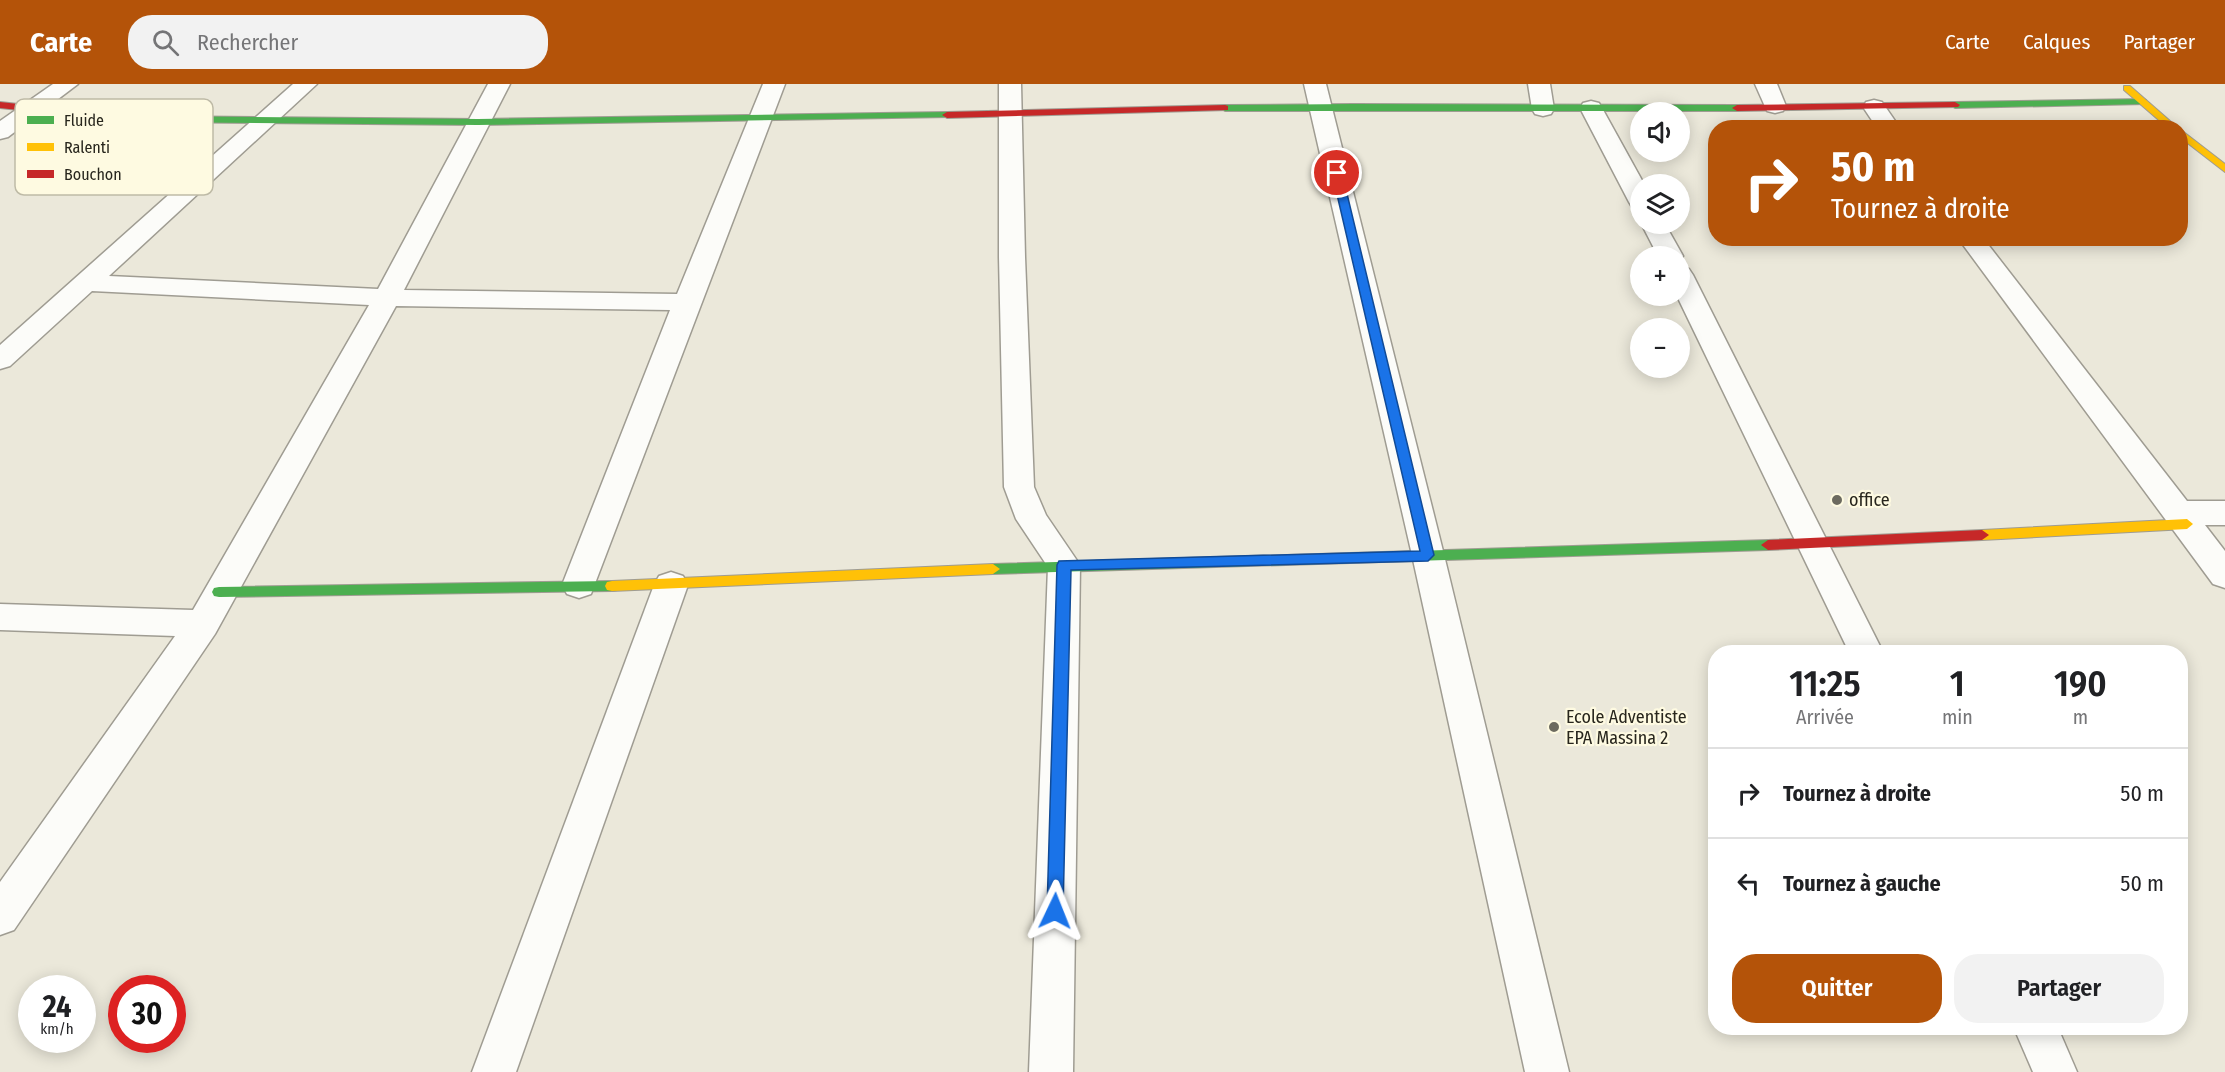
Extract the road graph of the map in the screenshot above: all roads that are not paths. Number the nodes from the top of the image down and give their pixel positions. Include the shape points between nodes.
1 (67, 84) edge
2 (306, 84) edge
3 (500, 84) edge
4 (774, 84) edge
5 (1539, 84) edge
6 (1766, 84) edge
7 (2122, 84) edge
8 (1318, 95) edge
9 (47, 99) edge
10 (1010, 99) edge
11 (2143, 102) junction
12 (0, 105) edge
13 (1775, 106) junction
14 (15, 107) edge
15 (1874, 107) junction
16 (1591, 108) junction
17 (1543, 109) junction
18 (760, 118) junction
19 (213, 120) edge
20 (1883, 120) edge
21 (2164, 120) edge
22 (264, 121) junction
23 (15, 122) edge
24 (478, 122) junction
25 (0, 132) edge
26 (2188, 139) edge
27 (213, 167) edge
28 (2225, 169) edge
29 (1630, 181) edge
30 (182, 195) edge
31 (1976, 246) edge
32 (85, 283) junction
33 (1690, 294) edge
34 (387, 298) junction
35 (687, 302) junction
36 (0, 360) edge
37 (2225, 513) edge
38 (2182, 518) junction
39 (1813, 544) junction
40 (1428, 555) junction
41 (1064, 565) junction
42 (2225, 575) edge
43 (579, 585) junction
44 (671, 585) junction
45 (219, 592) junction
46 (0, 617) edge
47 (202, 624) junction
48 (1863, 645) edge
49 (0, 916) edge
50 (2039, 1035) edge
51 (494, 1072) edge
52 (1051, 1072) edge
53 (1547, 1072) edge
54 (2055, 1072) edge

1 - 9 street
2 - 22 street
3 - 24 street
4 - 18 street
5 - 17 street
6 - 13 street
7 - 11 street
8 - 10 street
8 - 17 street
8 - 40 street
10 - 18 street
10 - 41 street via 1019,487 1032,519
11 - 15 street
11 - 21 street
12 - 14 street
13 - 15 street
13 - 16 street
15 - 20 street
16 - 17 street
16 - 29 street
18 - 24 street
18 - 35 street
19 - 22 street
22 - 24 street
22 - 27 street
23 - 25 street
24 - 34 street
26 - 28 street
30 - 32 street
31 - 38 street
32 - 34 street
32 - 36 street
33 - 39 street
34 - 35 street
34 - 45 street
35 - 43 street
37 - 38 street
38 - 39 street
38 - 42 street
39 - 40 street
39 - 48 street
40 - 41 street
40 - 53 street
41 - 44 street
41 - 52 street
43 - 44 street
43 - 45 street
44 - 51 street
45 - 47 street
46 - 47 street
47 - 49 street
50 - 54 street

